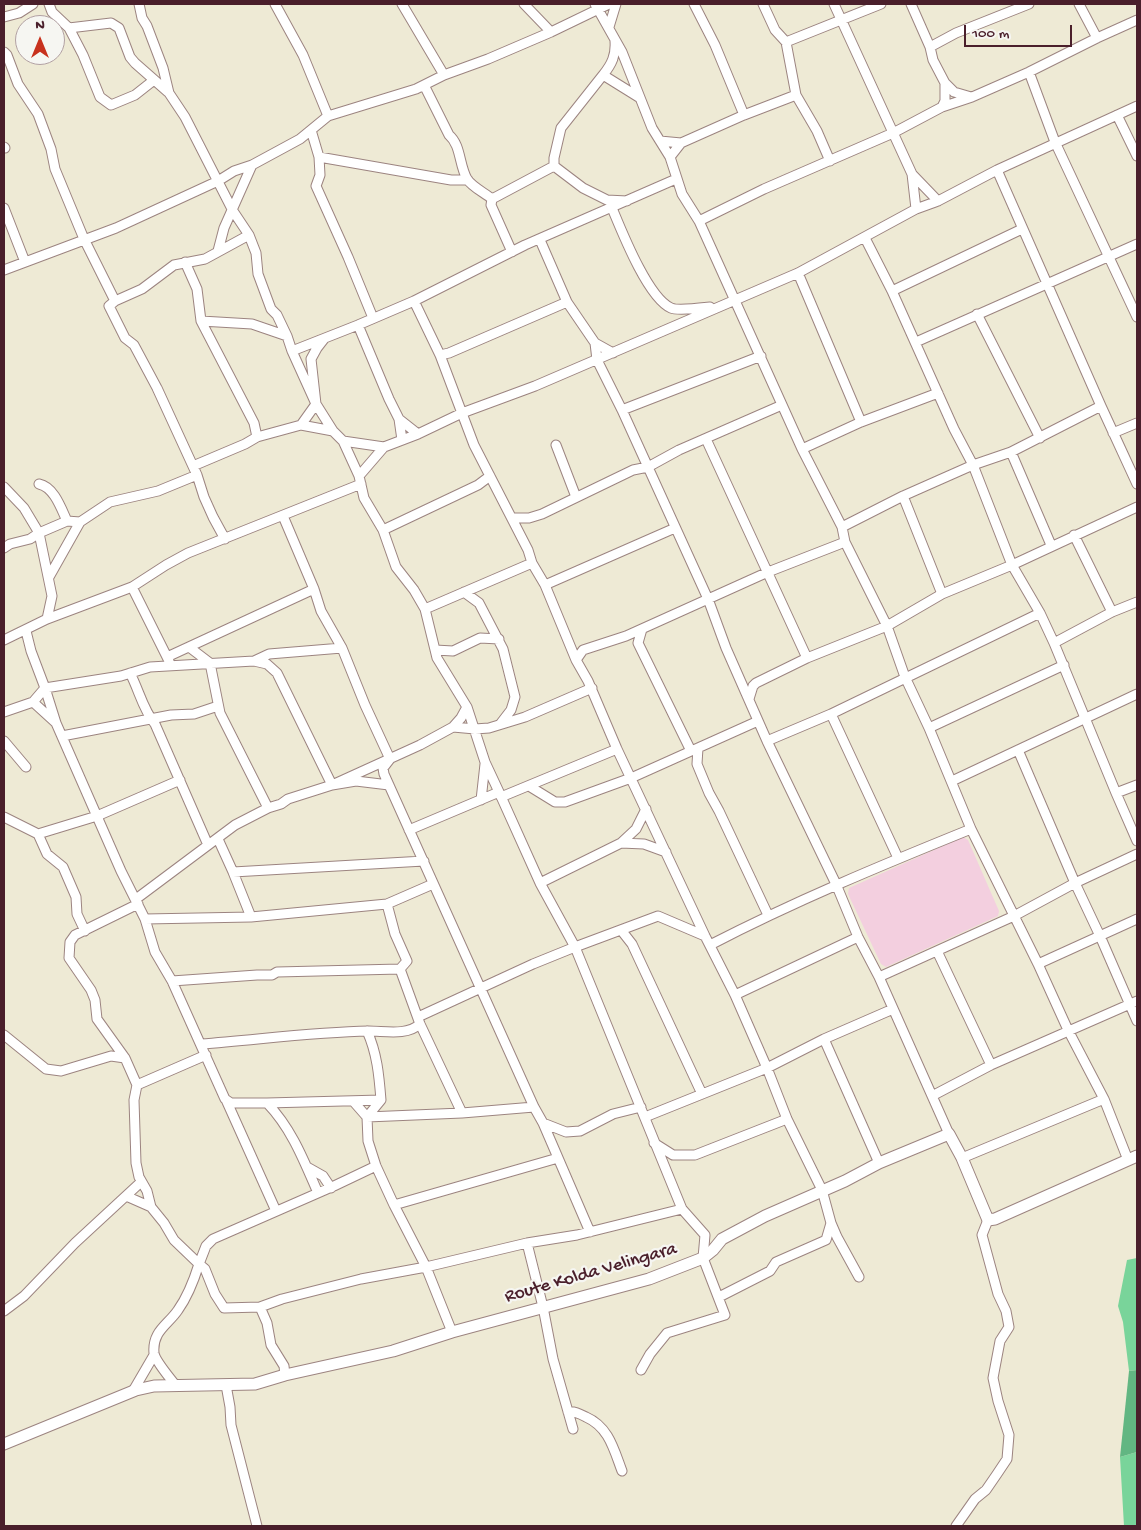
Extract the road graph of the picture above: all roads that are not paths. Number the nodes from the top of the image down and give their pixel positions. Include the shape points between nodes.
1 (33, 4) edge
2 (49, 4) edge
3 (139, 4) edge
4 (274, 4) edge
5 (402, 4) edge
6 (524, 4) edge
7 (609, 4) edge
8 (616, 4) edge
9 (694, 4) edge
10 (763, 4) edge
11 (834, 4) edge
12 (881, 4) edge
13 (911, 4) edge
14 (1029, 4) edge
15 (1079, 4) edge
16 (597, 7) edge
17 (4, 17) edge
18 (843, 20) junction
19 (1137, 20) edge
20 (609, 26) junction
21 (69, 28) junction
22 (551, 32) junction
23 (1097, 38) junction
24 (615, 40) junction
25 (786, 42) junction
26 (930, 47) junction
27 (4, 52) edge
28 (1029, 72) junction
29 (444, 75) junction
30 (603, 75) junction
31 (154, 80) junction
32 (946, 83) junction
33 (424, 85) junction
34 (169, 93) junction
35 (796, 94) junction
36 (972, 97) junction
37 (640, 98) junction
38 (1137, 106) edge
39 (942, 107) junction
40 (744, 115) junction
41 (1117, 115) junction
42 (328, 116) junction
43 (311, 130) junction
44 (893, 133) junction
45 (660, 141) junction
46 (1055, 142) junction
47 (681, 143) junction
48 (1137, 156) edge
49 (318, 157) junction
50 (670, 157) junction
51 (830, 161) junction
52 (252, 165) junction
53 (554, 166) junction
54 (996, 170) junction
55 (912, 174) junction
56 (676, 179) junction
57 (468, 180) junction
58 (218, 181) junction
59 (492, 199) junction
60 (628, 201) junction
61 (938, 201) junction
62 (4, 208) edge
63 (612, 208) junction
64 (916, 209) junction
65 (233, 210) junction
66 (699, 221) junction
67 (1022, 229) junction
68 (249, 235) junction
69 (865, 238) junction
70 (84, 239) junction
71 (540, 240) junction
72 (1137, 244) edge
73 (218, 250) junction
74 (512, 252) junction
75 (1109, 257) junction
76 (25, 262) junction
77 (185, 262) junction
78 (4, 270) edge
79 (798, 272) junction
80 (1048, 284) junction
81 (892, 291) junction
82 (115, 301) junction
83 (414, 301) junction
84 (735, 301) junction
85 (567, 302) junction
86 (716, 307) junction
87 (977, 314) junction
88 (1137, 317) edge
89 (373, 318) junction
90 (201, 321) junction
91 (358, 325) junction
92 (287, 336) junction
93 (324, 339) junction
94 (916, 342) junction
95 (595, 343) junction
96 (292, 352) junction
97 (613, 353) junction
98 (440, 354) junction
99 (761, 356) junction
100 (597, 360) junction
101 (938, 394) junction
102 (316, 404) junction
103 (782, 405) junction
104 (1100, 406) junction
105 (622, 410) junction
106 (462, 413) junction
107 (399, 419) junction
108 (861, 422) junction
109 (1137, 423) edge
110 (301, 425) junction
111 (333, 432) junction
112 (418, 434) junction
113 (1114, 434) junction
114 (256, 437) junction
115 (1040, 438) junction
116 (706, 439) junction
117 (402, 440) junction
118 (342, 441) junction
119 (556, 445) dead end
120 (384, 447) junction
121 (802, 449) junction
122 (1011, 452) junction
123 (973, 465) junction
124 (193, 466) junction
125 (648, 467) junction
126 (197, 475) junction
127 (490, 476) junction
128 (360, 480) junction
129 (39, 484) dead end
130 (1137, 484) edge
131 (478, 485) junction
132 (4, 487) edge
133 (495, 488) junction
134 (904, 496) junction
135 (576, 497) junction
136 (1137, 507) edge
137 (283, 516) junction
138 (512, 518) junction
139 (68, 521) junction
140 (80, 522) junction
141 (842, 527) junction
142 (675, 528) junction
143 (383, 530) junction
144 (39, 533) junction
145 (1074, 535) junction
146 (225, 539) junction
147 (846, 542) junction
148 (1051, 545) junction
149 (4, 548) edge
150 (532, 562) junction
151 (1012, 564) junction
152 (768, 572) junction
153 (49, 577) junction
154 (483, 583) junction
155 (545, 585) junction
156 (132, 587) junction
157 (314, 589) junction
158 (464, 592) junction
159 (942, 594) junction
160 (708, 599) junction
161 (478, 602) junction
162 (1137, 602) edge
163 (425, 609) junction
164 (1112, 612) junction
165 (1040, 613) junction
166 (47, 619) junction
167 (887, 626) junction
168 (491, 628) junction
169 (642, 629) junction
170 (26, 631) junction
171 (626, 636) junction
172 (485, 637) junction
173 (498, 638) junction
174 (4, 640) edge
175 (638, 643) junction
176 (1054, 643) junction
177 (189, 647) junction
178 (342, 648) junction
179 (435, 650) junction
180 (269, 654) junction
181 (807, 658) junction
182 (576, 660) junction
183 (169, 661) junction
184 (254, 661) junction
185 (210, 663) junction
186 (267, 664) junction
187 (1064, 665) junction
188 (130, 673) junction
189 (905, 678) junction
190 (46, 688) junction
191 (592, 688) junction
192 (1137, 694) edge
193 (749, 699) junction
194 (33, 702) junction
195 (218, 706) junction
196 (467, 707) junction
197 (4, 712) edge
198 (831, 714) junction
199 (1086, 718) junction
200 (152, 720) junction
201 (758, 721) junction
202 (56, 723) junction
203 (502, 723) junction
204 (453, 727) junction
205 (929, 728) junction
206 (475, 729) junction
207 (62, 736) junction
208 (4, 740) edge
209 (767, 741) junction
210 (617, 749) junction
211 (1018, 750) junction
212 (691, 751) junction
213 (390, 759) junction
214 (485, 762) junction
215 (26, 767) dead end
216 (631, 778) junction
217 (180, 780) junction
218 (952, 780) junction
219 (332, 784) junction
220 (389, 785) junction
221 (1137, 785) edge
222 (529, 786) junction
223 (1116, 793) junction
224 (500, 795) junction
225 (481, 800) junction
226 (268, 808) junction
227 (646, 809) junction
228 (97, 816) junction
229 (4, 817) edge
230 (971, 829) junction
231 (409, 830) junction
232 (38, 834) junction
233 (218, 839) junction
234 (1137, 841) edge
235 (621, 843) junction
236 (208, 845) junction
237 (666, 852) junction
238 (1137, 854) edge
239 (898, 858) junction
240 (424, 861) junction
241 (234, 872) junction
242 (540, 883) junction
243 (1075, 883) junction
244 (433, 884) junction
245 (836, 884) junction
246 (137, 901) junction
247 (387, 904) junction
248 (768, 915) junction
249 (1014, 916) junction
250 (251, 917) junction
251 (145, 919) junction
252 (1137, 919) edge
253 (634, 926) junction
254 (621, 930) junction
255 (85, 931) junction
256 (705, 936) junction
257 (858, 936) junction
258 (1100, 936) junction
259 (632, 944) junction
260 (710, 945) junction
261 (575, 947) junction
262 (937, 951) junction
263 (1038, 964) junction
264 (400, 969) junction
265 (879, 977) junction
266 (172, 981) junction
267 (479, 988) junction
268 (735, 995) junction
269 (1133, 1003) edge
270 (893, 1009) junction
271 (419, 1021) junction
272 (1137, 1021) edge
273 (1068, 1030) junction
274 (367, 1031) junction
275 (379, 1031) junction
276 (4, 1035) edge
277 (824, 1039) junction
278 (201, 1044) junction
279 (373, 1044) junction
280 (206, 1055) junction
281 (125, 1058) junction
282 (991, 1065) junction
283 (767, 1068) junction
284 (137, 1085) junction
285 (702, 1094) junction
286 (932, 1096) junction
287 (1104, 1099) junction
288 (381, 1100) junction
289 (353, 1101) junction
290 (227, 1102) junction
291 (267, 1103) junction
292 (534, 1106) junction
293 (641, 1107) junction
294 (462, 1113) junction
295 (367, 1117) junction
296 (645, 1118) junction
297 (787, 1119) junction
298 (543, 1123) junction
299 (949, 1134) junction
300 (654, 1142) junction
301 (558, 1158) junction
302 (962, 1158) junction
303 (1132, 1158) edge
304 (879, 1163) junction
305 (376, 1166) junction
306 (306, 1167) junction
307 (141, 1182) junction
308 (330, 1188) junction
309 (822, 1190) junction
310 (318, 1193) junction
311 (126, 1196) junction
312 (394, 1205) junction
313 (151, 1207) junction
314 (682, 1209) junction
315 (276, 1211) junction
316 (988, 1220) junction
317 (831, 1223) junction
318 (590, 1232) junction
319 (527, 1243) junction
320 (703, 1258) junction
321 (199, 1264) junction
322 (426, 1267) junction
323 (859, 1277) dead end
324 (718, 1297) junction
325 (260, 1307) junction
326 (543, 1307) junction
327 (4, 1311) edge
328 (452, 1332) junction
329 (154, 1355) junction
330 (641, 1370) dead end
331 (285, 1375) junction
332 (226, 1385) junction
333 (176, 1386) junction
334 (133, 1391) junction
335 (568, 1412) junction
336 (573, 1429) dead end
337 (4, 1444) edge
338 (622, 1471) dead end
339 (258, 1526) edge
340 (956, 1526) edge

1 - 17 street via 19,14
2 - 21 street via 52,12
3 - 34 street
4 - 42 street via 303,56
5 - 29 street
6 - 22 street
7 - 16 street
8 - 20 street
9 - 40 street
10 - 25 street via 775,30
11 - 18 street
12 - 18 street
13 - 26 street
14 - 26 street
15 - 23 street
16 - 20 street
16 - 22 street
18 - 25 street
18 - 44 street
19 - 23 street
20 - 24 street
21 - 31 street via 112,23 119,28 130,57
21 - 31 street via 100,97 111,106 135,95
22 - 29 street
23 - 28 street
24 - 30 street via 616,50 611,65
24 - 37 street
25 - 35 street
26 - 32 street
27 - 70 street via 18,84 38,114
28 - 36 street
28 - 46 street
29 - 33 street
30 - 37 street
30 - 53 street via 562,128
31 - 34 street
32 - 36 street via 954,92
32 - 39 street
33 - 42 street
33 - 57 street via 455,140
34 - 58 street via 186,117
35 - 40 street
35 - 51 street
36 - 39 street
37 - 45 street
38 - 41 street
39 - 44 street
40 - 47 street
41 - 46 street
41 - 48 street
42 - 43 street
43 - 49 street
43 - 52 street
44 - 51 street
44 - 55 street
45 - 47 street
45 - 50 street
46 - 54 street
46 - 75 street
47 - 50 street
49 - 57 street via 451,180
49 - 89 street via 320,175 316,186
50 - 56 street
51 - 66 street
52 - 58 street
52 - 65 street
53 - 59 street
53 - 60 street via 583,188 608,200
54 - 61 street
54 - 67 street
55 - 61 street
55 - 64 street
56 - 60 street
56 - 66 street
57 - 59 street
58 - 65 street
58 - 70 street via 116,228
59 - 74 street via 491,205
60 - 63 street
61 - 64 street
62 - 76 street
63 - 71 street
63 - 86 street via 634,259 658,299 672,309
64 - 69 street
65 - 68 street
65 - 73 street
66 - 84 street
67 - 80 street
67 - 81 street
68 - 73 street
68 - 92 street via 271,309
69 - 79 street
69 - 81 street
70 - 76 street
70 - 82 street
71 - 74 street
71 - 85 street
72 - 75 street
73 - 77 street via 205,259
74 - 83 street
75 - 80 street
75 - 88 street
76 - 78 street
77 - 82 street via 174,265 142,289
77 - 90 street via 197,289
79 - 84 street
79 - 108 street
80 - 87 street
80 - 104 street
81 - 94 street
82 - 124 street via 110,306 125,338 134,345 157,388
83 - 89 street
83 - 98 street
84 - 86 street
84 - 99 street
85 - 95 street
85 - 98 street via 450,353
86 - 97 street
87 - 94 street
87 - 115 street
89 - 91 street
90 - 92 street via 252,324
90 - 114 street via 254,423
91 - 93 street
91 - 107 street
92 - 96 street
93 - 96 street
93 - 102 street via 311,359
94 - 101 street
95 - 97 street
95 - 100 street
96 - 102 street
97 - 100 street
98 - 106 street
99 - 103 street
99 - 105 street
100 - 105 street
100 - 106 street
101 - 108 street
101 - 123 street
102 - 110 street
102 - 111 street
103 - 116 street
103 - 121 street
104 - 113 street
104 - 115 street
105 - 125 street
106 - 112 street
106 - 127 street
107 - 112 street
107 - 117 street
108 - 121 street
109 - 113 street
110 - 111 street
110 - 114 street
111 - 118 street
112 - 117 street
113 - 130 street
114 - 124 street
115 - 122 street
116 - 125 street
116 - 152 street
117 - 120 street
118 - 120 street
118 - 128 street
119 - 135 street
120 - 128 street
121 - 141 street
122 - 123 street
122 - 148 street
123 - 134 street
123 - 151 street
124 - 126 street
125 - 135 street via 633,470
125 - 142 street
126 - 140 street via 158,491 110,502
126 - 146 street
127 - 131 street
127 - 133 street
128 - 137 street
128 - 143 street via 364,498
129 - 139 street via 45,485 52,493
131 - 133 street
131 - 143 street
132 - 144 street via 24,508
133 - 138 street
134 - 141 street
134 - 159 street
135 - 138 street via 542,514
136 - 145 street
137 - 146 street
137 - 157 street
138 - 150 street
139 - 140 street
139 - 144 street
140 - 153 street
141 - 147 street
142 - 155 street
142 - 160 street
143 - 163 street via 396,567
144 - 149 street
144 - 153 street
145 - 148 street
145 - 164 street
146 - 156 street via 188,553
147 - 152 street
147 - 167 street
148 - 151 street
150 - 154 street
150 - 155 street
151 - 159 street
151 - 165 street
152 - 160 street
152 - 181 street
153 - 166 street via 52,596
154 - 158 street
154 - 161 street
155 - 182 street
156 - 166 street
156 - 183 street
157 - 177 street
157 - 178 street via 321,612
158 - 161 street
158 - 163 street
159 - 167 street
160 - 169 street
160 - 193 street
161 - 168 street
162 - 164 street
163 - 179 street
164 - 176 street
165 - 176 street
165 - 189 street
166 - 170 street
167 - 181 street
167 - 189 street
168 - 172 street
168 - 173 street
169 - 171 street
169 - 175 street
170 - 174 street
170 - 190 street
171 - 175 street
171 - 182 street via 583,650
172 - 173 street
172 - 179 street via 453,651
173 - 203 street via 515,697
175 - 212 street
176 - 187 street
177 - 183 street
177 - 185 street
178 - 180 street
178 - 213 street
179 - 196 street
180 - 184 street
180 - 186 street
181 - 193 street via 756,683
182 - 191 street
183 - 185 street
183 - 188 street
184 - 185 street
184 - 186 street
185 - 195 street
186 - 219 street via 277,673
187 - 199 street
187 - 205 street
188 - 190 street
188 - 200 street
189 - 198 street
189 - 205 street
190 - 194 street
190 - 202 street
191 - 203 street via 525,717
191 - 210 street
192 - 199 street
193 - 201 street
194 - 197 street
194 - 202 street
195 - 200 street via 194,714
195 - 226 street
196 - 204 street
196 - 206 street
198 - 209 street
198 - 239 street
199 - 211 street
199 - 223 street
200 - 207 street
200 - 217 street
201 - 209 street
201 - 212 street
202 - 207 street
203 - 206 street
204 - 206 street
204 - 213 street
205 - 218 street
206 - 214 street
207 - 228 street
208 - 215 street
209 - 245 street
210 - 216 street
210 - 222 street
211 - 218 street
211 - 243 street
212 - 216 street
212 - 248 street via 708,794
213 - 219 street
213 - 220 street via 383,768
214 - 224 street
214 - 225 street
216 - 222 street via 559,803
216 - 227 street
217 - 228 street
217 - 236 street
218 - 230 street
219 - 220 street via 356,781
219 - 226 street
220 - 231 street
221 - 223 street
222 - 224 street
223 - 234 street
224 - 225 street
224 - 242 street
225 - 231 street
226 - 233 street
227 - 235 street via 636,829
227 - 237 street
228 - 232 street
228 - 246 street
229 - 232 street
230 - 239 street
230 - 249 street
231 - 240 street
232 - 255 street via 47,854 63,867 76,897
233 - 236 street
233 - 241 street
235 - 237 street via 644,844
235 - 242 street
236 - 246 street
237 - 256 street
238 - 243 street
239 - 245 street
240 - 241 street
240 - 244 street
241 - 250 street
242 - 261 street
243 - 249 street
243 - 258 street
244 - 247 street
244 - 267 street
245 - 248 street
245 - 257 street
246 - 251 street
246 - 255 street
247 - 250 street
247 - 264 street via 407,962
248 - 260 street
249 - 262 street
249 - 263 street
250 - 251 street
251 - 266 street via 155,952
252 - 258 street
253 - 254 street
253 - 256 street via 658,916
253 - 259 street
254 - 259 street
254 - 261 street
255 - 281 street via 70,942 69,958 91,990 97,1019
256 - 260 street
257 - 265 street
257 - 268 street
258 - 263 street
258 - 269 street
259 - 285 street
260 - 268 street
261 - 267 street
261 - 293 street
262 - 265 street
262 - 282 street
263 - 273 street
264 - 266 street via 277,972 272,975
264 - 271 street
265 - 270 street
266 - 278 street
267 - 271 street
267 - 292 street
268 - 283 street
269 - 272 street
269 - 273 street
270 - 277 street
270 - 286 street
271 - 275 street via 415,1029
271 - 294 street
273 - 282 street
273 - 287 street
274 - 275 street
274 - 278 street
274 - 279 street
275 - 279 street
276 - 281 street via 46,1069 61,1071 111,1056
277 - 283 street
277 - 304 street
278 - 280 street
279 - 288 street via 379,1068
280 - 284 street
280 - 290 street
281 - 284 street
282 - 286 street
283 - 285 street
283 - 297 street
284 - 307 street via 134,1100 136,1162
285 - 296 street
286 - 299 street
287 - 302 street
287 - 303 street
288 - 289 street
288 - 295 street
289 - 291 street
289 - 295 street
290 - 291 street
290 - 315 street
291 - 306 street via 289,1129
292 - 294 street
292 - 298 street
293 - 296 street
293 - 298 street via 614,1114 580,1132 566,1132
294 - 295 street
295 - 305 street via 368,1141
296 - 300 street
297 - 300 street via 695,1155 673,1155
297 - 309 street
298 - 301 street
299 - 302 main road
299 - 304 main road, Route Kolda Velingara
300 - 314 street
301 - 312 street
301 - 318 street
302 - 316 main road
303 - 316 main road
304 - 309 main road, Route Kolda Velingara
305 - 308 street
305 - 312 street
306 - 308 street via 323,1176
306 - 310 street
307 - 311 street
307 - 313 street
308 - 310 street
309 - 317 street
309 - 320 main road, Route Kolda Velingara via 739,1229
310 - 315 street
311 - 313 street
311 - 327 street via 24,1296
312 - 322 street
313 - 321 street via 174,1240
314 - 318 street
314 - 320 street via 705,1235
315 - 321 street via 212,1240
316 - 340 street via 982,1236 1009,1327 1000,1341 993,1378 1009,1435 1007,1458
317 - 323 street
317 - 324 street via 826,1240 776,1262 770,1271
318 - 319 street
319 - 322 street
319 - 326 street
320 - 324 street
320 - 326 main road, Route Kolda Velingara via 649,1279
321 - 325 street via 205,1269 224,1308
321 - 329 street via 192,1285 177,1311 162,1326 155,1341
322 - 325 street via 361,1279
322 - 328 street
324 - 330 street via 725,1315 667,1333
325 - 331 street via 271,1345 284,1366
326 - 328 main road, Route Kolda Velingara
326 - 335 street
328 - 331 main road, Route Kolda Velingara via 393,1351
329 - 333 street
329 - 334 street
331 - 332 main road, Route Kolda Velingara via 255,1384
332 - 333 main road, Route Kolda Velingara
332 - 339 street via 231,1425
333 - 334 main road, Route Kolda Velingara via 154,1386
334 - 337 main road, Route Kolda Velingara
335 - 336 street
335 - 338 street via 584,1415 602,1427 610,1438

